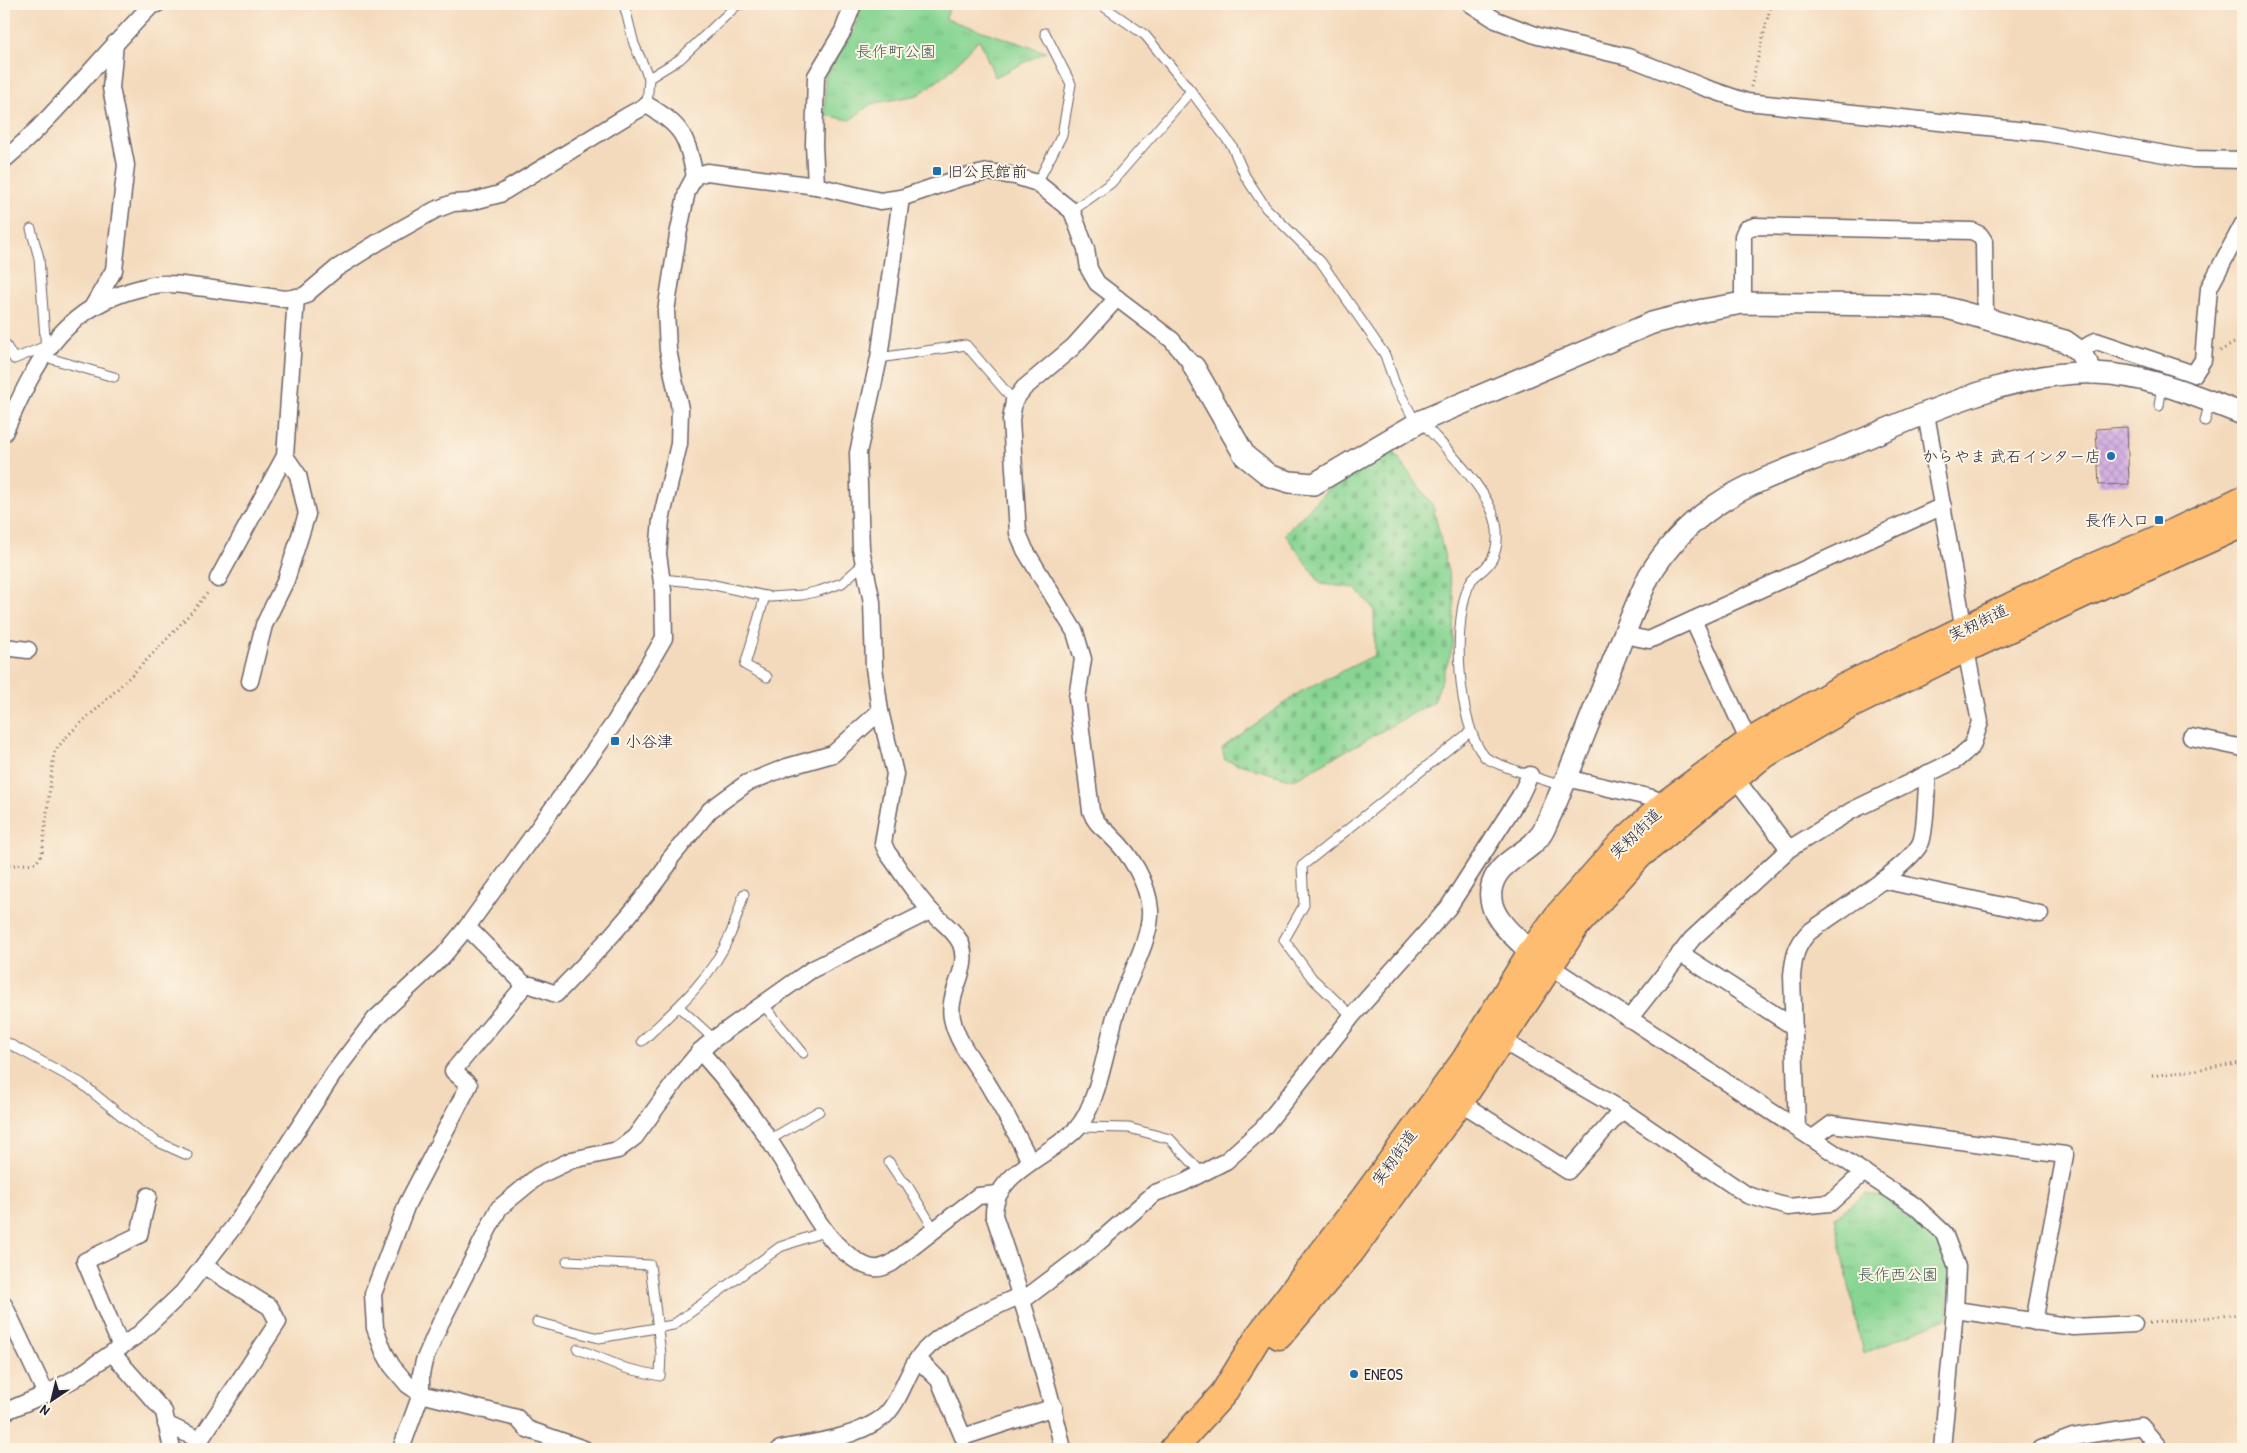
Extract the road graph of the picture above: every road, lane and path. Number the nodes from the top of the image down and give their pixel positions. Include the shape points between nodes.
1 (152, 4) edge
2 (624, 4) edge
3 (742, 4) edge
4 (853, 4) edge
5 (1100, 4) edge
6 (1471, 4) edge
7 (1771, 4) edge
8 (1045, 33) dead end
9 (115, 43) junction
10 (649, 78) junction
11 (1191, 91) junction
12 (1747, 102) junction
13 (648, 105) junction
14 (4, 160) edge
15 (2243, 160) edge
16 (695, 176) junction
17 (1037, 183) junction
18 (816, 186) junction
19 (901, 198) junction
20 (1072, 211) junction
21 (2243, 224) edge
22 (31, 229) dead end
23 (296, 297) junction
24 (1118, 298) junction
25 (1743, 303) junction
26 (92, 308) junction
27 (1985, 318) junction
28 (4, 342) edge
29 (45, 351) junction
30 (2079, 351) junction
31 (879, 358) junction
32 (1194, 367) joint
33 (2093, 373) junction
34 (114, 377) dead end
35 (2162, 383) junction
36 (1014, 401) junction
37 (2159, 406) dead end
38 (1926, 414) junction
39 (2243, 414) edge
40 (1419, 422) junction
41 (4, 433) edge
42 (284, 456) junction
43 (2243, 499) edge
44 (1943, 506) junction
45 (2243, 524) edge
46 (863, 564) junction
47 (218, 579) joint
48 (661, 579) junction
49 (765, 596) junction
50 (1693, 620) junction
51 (1624, 635) junction
52 (1965, 640) junction
53 (4, 647) edge
54 (28, 650) dead end
55 (767, 677) dead end
56 (250, 681) dead end
57 (880, 711) junction
58 (1472, 731) junction
59 (2191, 737) dead end
60 (1749, 742) junction
61 (2243, 748) edge
62 (1928, 773) junction
63 (1530, 775) junction
64 (1736, 778) junction
65 (1565, 782) junction
66 (1665, 804) junction
67 (1789, 849) junction
68 (4, 866) edge
69 (1882, 880) junction
70 (744, 894) dead end
71 (930, 910) junction
72 (2040, 914) dead end
73 (467, 928) junction
74 (1680, 953) junction
75 (1540, 959) junction
76 (525, 985) junction
77 (762, 1004) junction
78 (678, 1007) junction
79 (1352, 1016) junction
80 (1629, 1019) junction
81 (1794, 1027) junction
82 (714, 1039) junction
83 (1501, 1040) junction
84 (642, 1041) dead end
85 (4, 1042) edge
86 (700, 1051) junction
87 (803, 1053) dead end
88 (2243, 1063) edge
89 (2152, 1076) dead end
90 (1460, 1102) junction
91 (1622, 1110) junction
92 (819, 1111) dead end
93 (1078, 1127) junction
94 (1797, 1128) junction
95 (1813, 1138) junction
96 (769, 1140) junction
97 (186, 1155) dead end
98 (1030, 1161) junction
99 (889, 1162) dead end
100 (1864, 1172) junction
101 (1202, 1173) junction
102 (998, 1194) junction
103 (148, 1196) dead end
104 (934, 1229) junction
105 (826, 1231) junction
106 (567, 1261) dead end
107 (204, 1266) junction
108 (1022, 1298) junction
109 (4, 1305) edge
110 (1955, 1310) junction
111 (2243, 1314) edge
112 (537, 1322) dead end
113 (2034, 1322) junction
114 (2134, 1324) joint
115 (658, 1328) junction
116 (578, 1349) dead end
117 (117, 1350) junction
118 (918, 1359) junction
119 (46, 1394) junction
120 (421, 1394) junction
121 (1223, 1394) junction
122 (1054, 1407) junction
123 (4, 1412) edge
124 (166, 1424) junction
125 (172, 1449) edge
126 (401, 1449) edge
127 (584, 1449) edge
128 (780, 1449) edge
129 (1064, 1449) edge
130 (1173, 1449) edge
131 (1942, 1449) edge
132 (2041, 1449) edge
133 (2160, 1449) edge

1 - 9 street
2 - 10 lane via 634,44
3 - 10 lane via 736,5 680,59
4 - 18 street via 843,31 816,76
5 - 11 lane via 1145,35
6 - 12 street via 1496,20 1538,36 1628,57
7 - 12 path
8 - 17 lane via 1071,84 1062,135
9 - 14 street via 31,136
9 - 26 street via 111,88 126,165 114,270
10 - 13 lane
11 - 20 lane via 1111,183
11 - 40 lane via 1232,146 1245,176 1266,208 1321,262 1385,355 1395,384
12 - 15 street via 2046,133 2193,159
13 - 16 street via 677,127 687,142
13 - 23 street via 500,194 435,210 337,268 304,296
16 - 18 street via 707,172
16 - 48 street via 687,191 679,226 666,311 668,350 680,408 680,444 662,520 658,554
17 - 19 street via 988,172
17 - 20 street
18 - 19 street via 880,201
19 - 31 street
20 - 24 street via 1086,249 1089,269 1097,283
21 - 30 street via 2209,288 2203,360 2194,374 2096,342
22 - 29 lane via 39,258
23 - 26 street via 286,299 167,283 111,297
23 - 42 street
24 - 32 street via 1172,340
24 - 36 street via 1073,347 1024,388
25 - 27 street via 1947,308
25 - 27 street via 1743,236 1746,229 1755,226 1972,231 1984,241
25 - 40 street via 1652,323
26 - 29 street
27 - 30 street via 2065,341
28 - 29 lane via 14,359
29 - 34 lane
29 - 41 street
30 - 33 street
31 - 36 lane via 966,345
31 - 46 street via 858,453
32 - 40 street via 1244,456 1270,476 1290,482 1314,484
33 - 35 street via 2128,375
33 - 38 street via 2010,384
35 - 37 lane
35 - 39 street via 2208,411
36 - 93 street via 1011,420 1018,533 1075,632 1083,660 1077,698 1091,811 1095,822 1113,837 1135,866 1145,886 1150,910 1147,935 1117,1010 1093,1097
38 - 44 street
38 - 51 street via 1748,486 1705,513 1657,563
40 - 58 lane via 1476,486 1490,507 1496,528 1496,550 1489,565 1472,580 1461,620 1461,684
42 - 47 street
42 - 56 street via 298,475 307,514 286,580 264,625
43 - 52 main road, 実籾街道 via 2085,570
44 - 50 street
44 - 52 street
45 - 52 main road, 実籾街道 via 2146,568
46 - 49 lane via 842,583 818,591
46 - 57 street via 872,602 874,667
47 - 68 path via 191,614 63,739 54,753 42,854 36,863
48 - 49 lane via 705,582
48 - 73 street via 664,638 615,722
49 - 55 lane via 745,665
50 - 51 street via 1649,640
50 - 60 street
51 - 65 street
52 - 60 main road, 実籾街道 via 1840,689
52 - 62 street via 1980,722 1972,746 1956,760
52 - 64 main road, 実籾街道 via 1761,757
53 - 54 street
57 - 71 street via 895,774 883,843
57 - 76 street via 834,754 786,767 747,783 710,810 669,860 646,896 556,994
58 - 63 lane via 1486,758
58 - 79 lane via 1302,866 1304,905 1284,940 1312,978
59 - 61 street
60 - 66 main road, 実籾街道
62 - 67 street via 1850,811
62 - 69 street via 1922,840 1915,853
63 - 65 lane
63 - 79 street via 1520,796 1448,908
64 - 67 street
64 - 75 main road, 実籾街道 via 1631,864 1576,926
65 - 66 street via 1652,798
65 - 75 street via 1543,832 1500,869 1491,891 1501,922
66 - 75 main road, 実籾街道 via 1622,843 1559,914
67 - 74 street
69 - 72 street
69 - 81 street via 1808,933 1799,943 1792,975
70 - 78 lane via 730,936 710,971
71 - 77 street via 811,970
71 - 98 street via 960,942 965,958 951,1015 959,1039 992,1089
73 - 76 street
73 - 107 street via 443,956 375,1019 334,1073 238,1222
74 - 80 street
74 - 81 street
75 - 80 street
75 - 83 main road, 実籾街道
75 - 121 main road, 実籾街道 via 1260,1334
76 - 120 street via 453,1072 469,1085 407,1204 374,1294 375,1328 384,1352 408,1385
77 - 82 street
77 - 87 lane
78 - 82 lane
78 - 84 lane
79 - 101 street via 1264,1128 1233,1156
80 - 94 street
81 - 94 street
82 - 86 street
83 - 90 main road, 実籾街道
83 - 91 street
85 - 97 lane via 81,1083 139,1130
86 - 96 street via 733,1088
86 - 120 street via 635,1137 618,1150 572,1160 538,1176 499,1208 424,1361 420,1374
88 - 89 path
90 - 91 street via 1568,1171
90 - 121 main road, 実籾街道 via 1351,1252 1246,1375
91 - 100 street via 1747,1195 1788,1207 1830,1203
92 - 96 lane
93 - 98 street via 1060,1144
93 - 101 lane via 1129,1128 1170,1139
94 - 95 street
95 - 100 street
95 - 113 street via 1832,1124 2065,1155
96 - 105 street
98 - 102 street
99 - 104 lane
100 - 110 street via 1915,1206 1944,1233 1957,1267
101 - 108 street via 1155,1193 1092,1248
102 - 104 street via 978,1196
102 - 108 street via 994,1215
103 - 117 street via 139,1235 85,1261
104 - 105 street via 881,1268 872,1268 856,1259 837,1245
105 - 115 lane via 780,1247 673,1326
106 - 115 lane via 650,1265
107 - 117 street via 159,1316
107 - 124 street via 270,1307 278,1322 200,1440
108 - 118 street via 961,1324 938,1339
108 - 122 street
109 - 119 street
110 - 113 street
110 - 131 street
111 - 114 path
112 - 115 lane via 599,1338
113 - 114 street via 2074,1327
115 - 116 lane via 660,1376 625,1368
117 - 119 street
117 - 124 street via 164,1412
118 - 122 street via 939,1380 962,1437
118 - 128 street via 884,1416 848,1435
119 - 123 street
120 - 126 street
120 - 127 street via 517,1418 527,1429
121 - 130 main road, 実籾街道
122 - 129 street
124 - 125 street
132 - 133 street via 2073,1436 2141,1426

